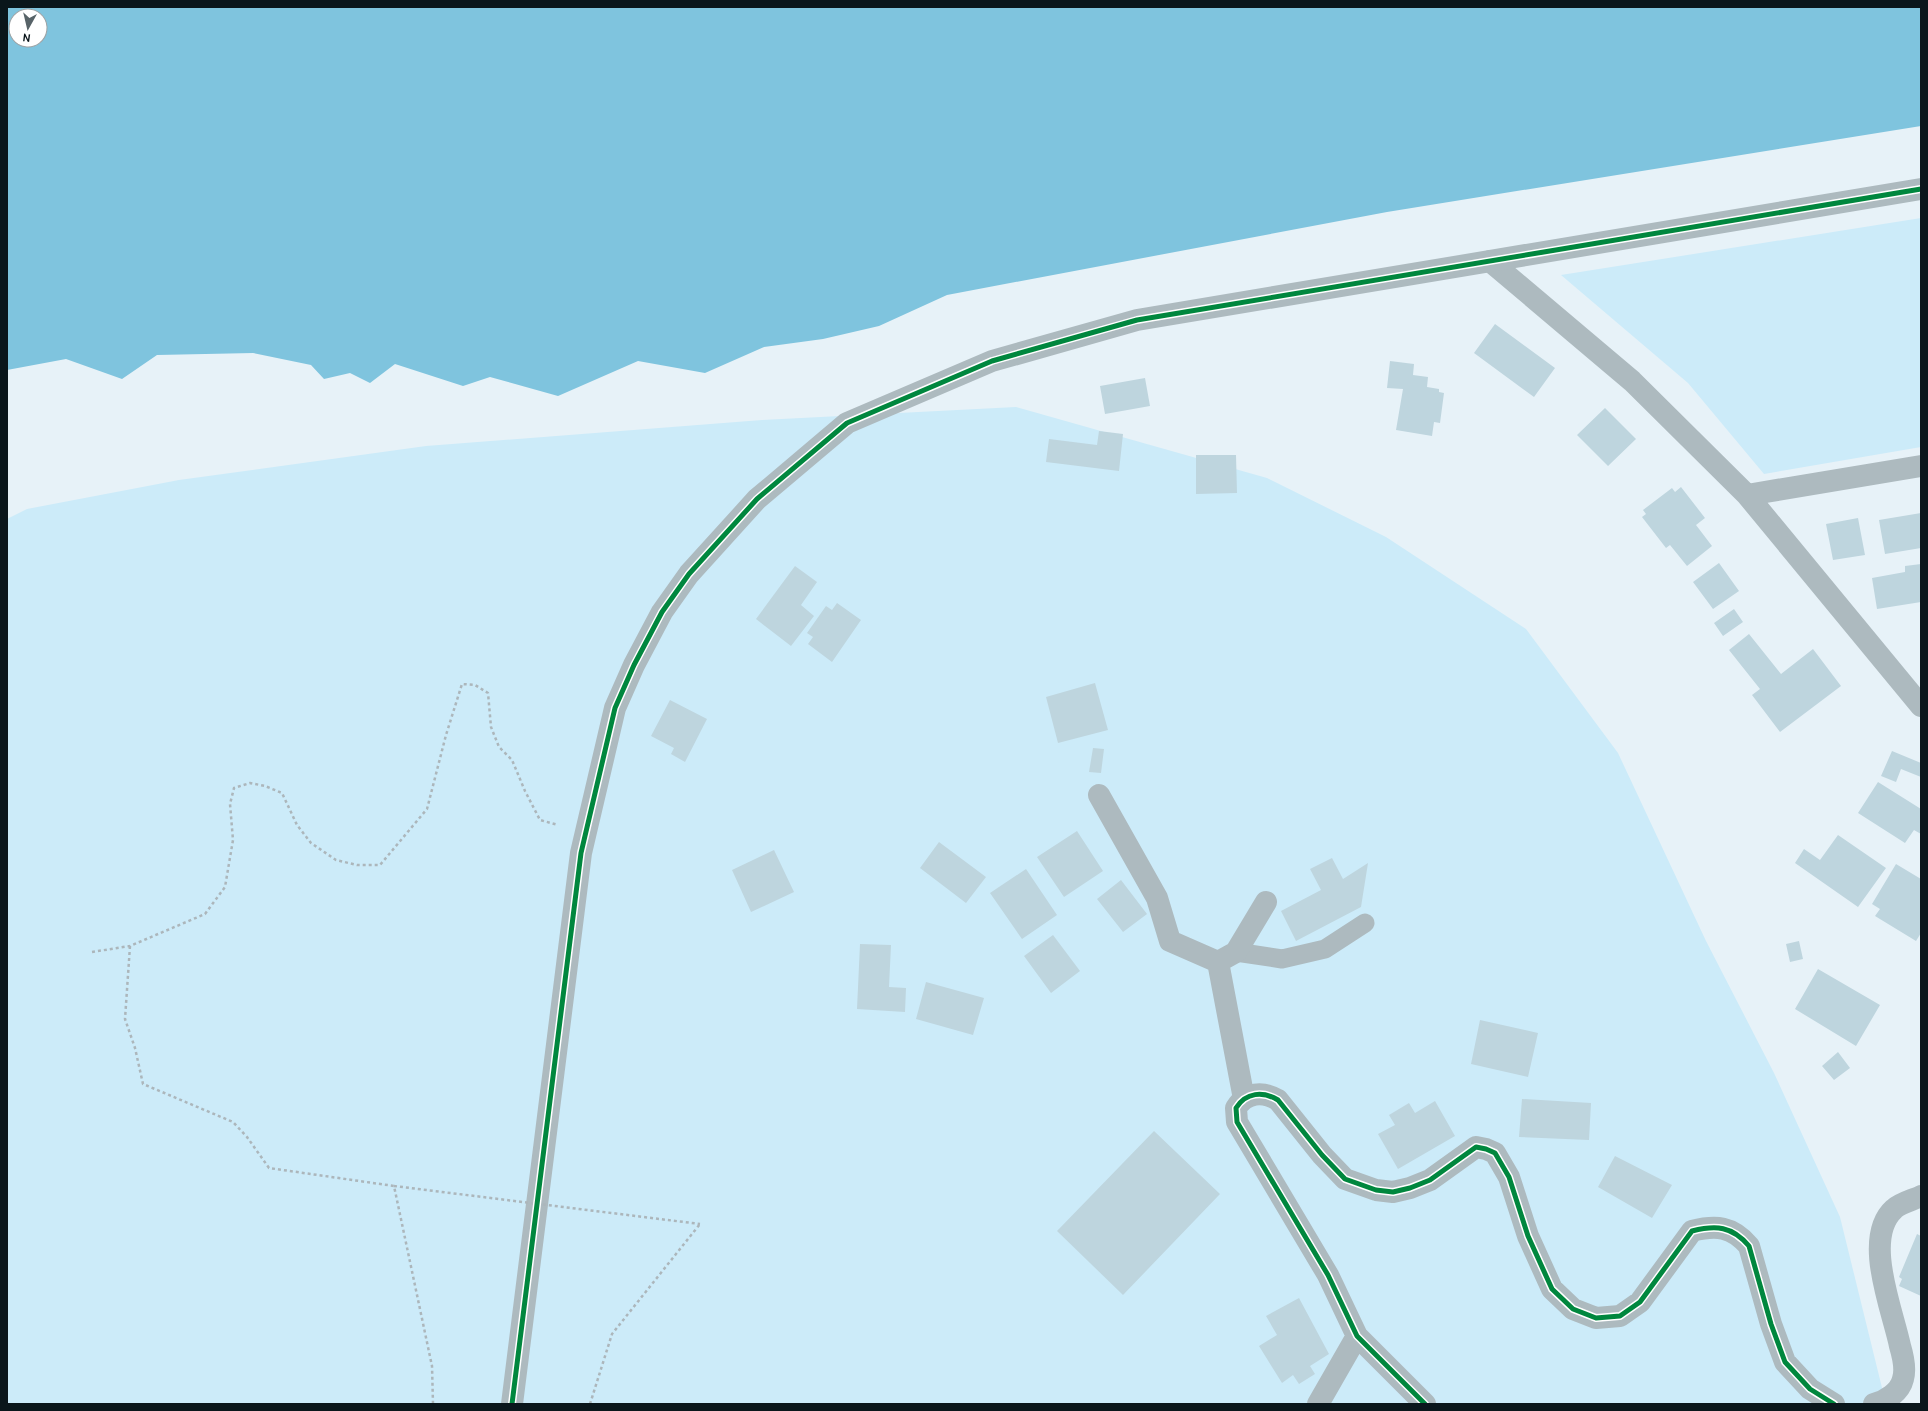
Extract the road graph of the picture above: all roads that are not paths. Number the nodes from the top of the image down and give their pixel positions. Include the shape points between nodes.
1 (1921, 189) edge
2 (1490, 261) junction
3 (1921, 466) edge
4 (1747, 496) junction
5 (1921, 706) edge
6 (1100, 795) dead end
7 (1266, 902) dead end
8 (1365, 923) dead end
9 (1227, 957) junction
10 (1244, 1099) junction
11 (1921, 1196) edge
12 (1357, 1336) junction
13 (512, 1404) edge
14 (1318, 1404) edge
15 (1425, 1404) edge
16 (1834, 1404) edge
17 (1874, 1404) edge

1 - 2 street
2 - 4 street via 1632,381
2 - 13 street via 1137,320 992,361 847,423 757,499 689,574 662,612 615,708 581,852
3 - 4 street
4 - 5 street
6 - 9 street via 1157,898 1170,941
7 - 9 street
8 - 9 lane via 1325,949 1282,959
9 - 10 street
10 - 12 street via 1236,1108 1237,1122 1328,1275
10 - 16 street via 1262,1093 1278,1100 1322,1155 1345,1179 1376,1190 1393,1192 1430,1180 1476,1147 1495,1153 1509,1177 1528,1236 1552,1289 1573,1309 1596,1318 1620,1316 1640,1302 1692,1231 1705,1228 1730,1230 1749,1246 1771,1324 1785,1362 1810,1389
11 - 17 street via 1894,1209 1885,1220 1880,1235 1880,1264 1903,1361 1903,1380 1894,1394
12 - 14 street
12 - 15 street

